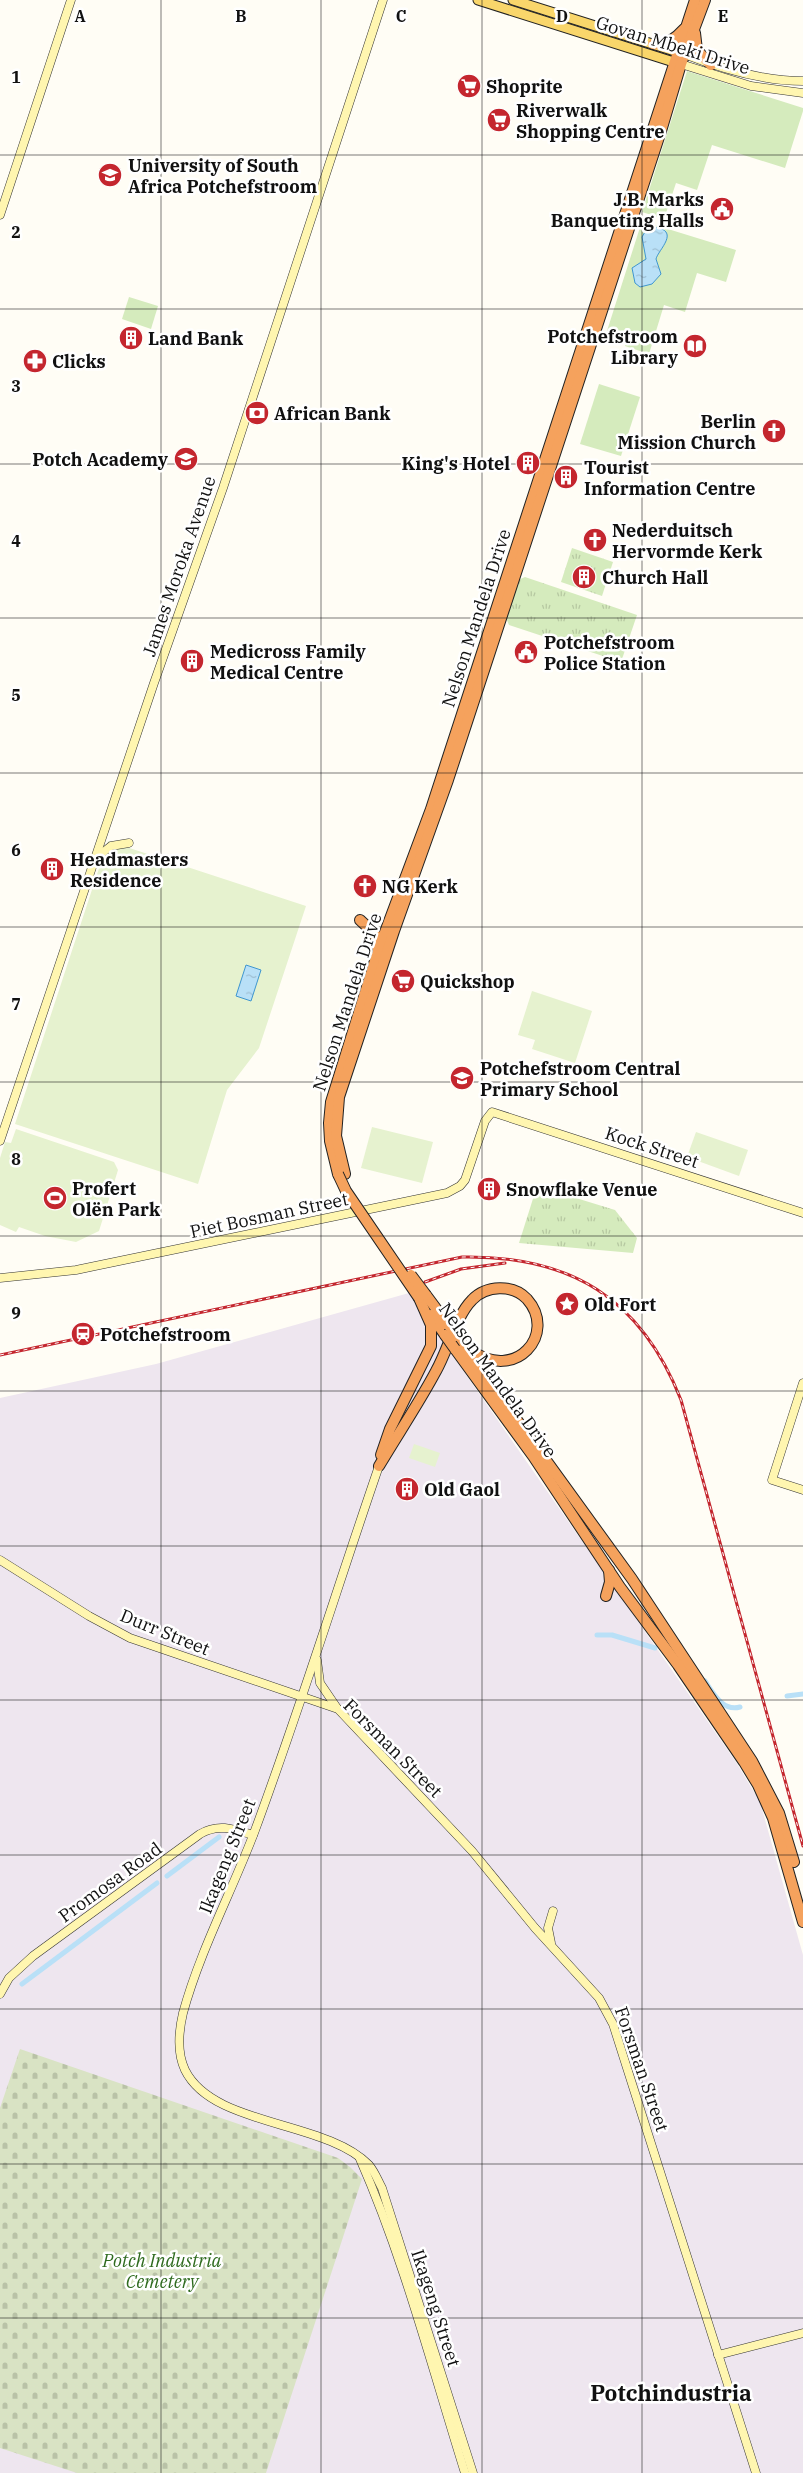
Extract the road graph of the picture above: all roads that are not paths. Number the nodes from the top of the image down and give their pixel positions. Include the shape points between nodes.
1 (71, 0) edge
2 (383, 0) edge
3 (478, 0) edge
4 (513, 0) edge
5 (695, 0) edge
6 (705, 0) edge
7 (691, 25) junction
8 (653, 44) junction
9 (680, 53) junction
10 (677, 63) junction
11 (711, 65) junction
12 (803, 81) edge
13 (803, 94) edge
14 (0, 215) edge
15 (129, 844) dead end
16 (94, 861) junction
17 (360, 920) dead end
18 (378, 951) junction
19 (492, 1112) joint
20 (0, 1141) edge
21 (341, 1174) junction
22 (803, 1213) edge
23 (0, 1278) edge
24 (422, 1296) junction
25 (457, 1342) junction
26 (803, 1383) edge
27 (379, 1466) junction
28 (803, 1490) edge
29 (0, 1560) edge
30 (608, 1569) junction
31 (606, 1596) dead end
32 (317, 1656) junction
33 (303, 1696) junction
34 (338, 1709) junction
35 (253, 1835) junction
36 (803, 1897) edge
37 (553, 1911) dead end
38 (803, 1922) edge
39 (553, 1947) junction
40 (0, 1994) edge
41 (803, 2333) edge
42 (718, 2355) junction
43 (461, 2448) junction
44 (465, 2473) edge
45 (473, 2473) edge
46 (756, 2473) edge

1 - 14 street
2 - 16 street, James Moroka Avenue via 223,488
3 - 10 main road, Govan Mbeki Drive
4 - 8 main road, Govan Mbeki Drive
5 - 7 highway, Nelson Mandela Drive
6 - 7 highway, Nelson Mandela Drive
7 - 8 highway via 672,40
7 - 9 highway, Nelson Mandela Drive
7 - 11 highway via 697,50
8 - 9 main road, Govan Mbeki Drive
9 - 10 highway, Nelson Mandela Drive
9 - 11 street, Govan Mbeki Drive
10 - 13 street, Govan Mbeki Drive via 751,86
10 - 18 highway, Nelson Mandela Drive via 433,801
10 - 21 highway, Nelson Mandela Drive via 658,140 448,780 339,1097 336,1136
11 - 12 street, Govan Mbeki Drive via 764,77
15 - 16 street via 111,846
16 - 20 street, James Moroka Avenue
17 - 18 highway via 375,934
18 - 21 highway, Nelson Mandela Drive via 331,1102 330,1141
19 - 22 street, Kock Street
19 - 23 street, Piet Bosman Street via 485,1121 465,1180 447,1193 76,1270
21 - 24 highway, Nelson Mandela Drive, bridge
24 - 25 highway, Nelson Mandela Drive, bridge
24 - 27 highway via 431,1325 431,1346 390,1430
25 - 27 highway via 486,1360 514,1359 526,1351 535,1337 535,1312 526,1298 511,1290 490,1290 472,1300 436,1371
25 - 30 highway, Nelson Mandela Drive
25 - 36 highway, Nelson Mandela Drive via 632,1579 752,1761 779,1813
26 - 28 street via 772,1480
27 - 32 street, Ikageng Street
29 - 33 street, Durr Street via 130,1638
30 - 31 highway via 610,1582
30 - 38 highway, Nelson Mandela Drive via 704,1701 758,1786 774,1818
32 - 33 street, Ikageng Street
32 - 34 street via 320,1683
33 - 34 street, Forsman Street
33 - 35 street, Ikageng Street
34 - 39 street, Forsman Street via 472,1851
35 - 40 street, Promosa Road via 224,1827 208,1829 200,1834 33,1956 9,1978
35 - 43 street, Ikageng Street via 183,2014 180,2054 185,2069 195,2085 227,2106 329,2141 371,2168 382,2188
37 - 39 street via 548,1928
39 - 42 street, Forsman Street via 610,2014
41 - 42 street
42 - 46 street, Forsman Street
43 - 44 street, Ikageng Street
43 - 45 street, Ikageng Street

